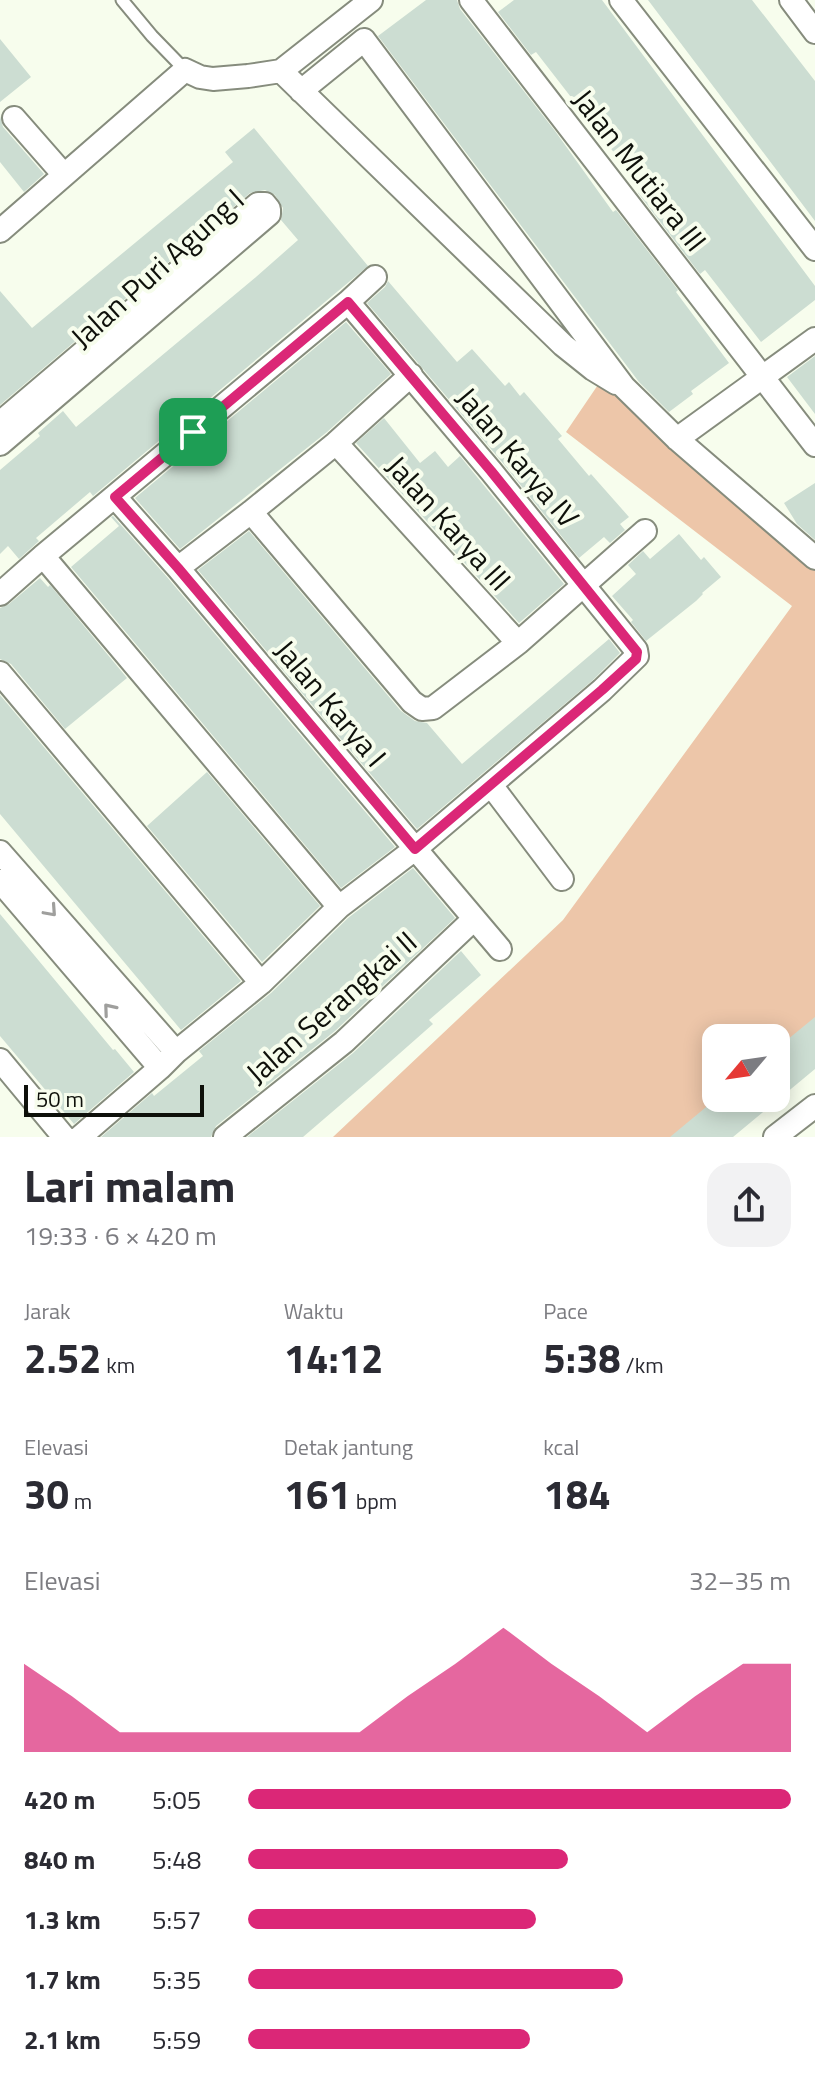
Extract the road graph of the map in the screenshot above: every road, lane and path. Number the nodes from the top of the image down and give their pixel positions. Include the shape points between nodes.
1 (122, 0) edge
2 (371, 0) edge
3 (621, 0) edge
4 (791, 0) edge
5 (479, 3) edge
6 (815, 32) edge
7 (185, 70) junction
8 (281, 71) junction
9 (301, 91) junction
10 (14, 118) dead end
11 (64, 175) junction
12 (0, 231) edge
13 (815, 249) edge
14 (375, 277) dead end
15 (348, 302) junction
16 (815, 339) edge
17 (99, 350) junction
18 (411, 375) junction
19 (762, 378) junction
20 (624, 387) junction
21 (0, 423) edge
22 (677, 439) junction
23 (336, 443) junction
24 (0, 444) edge
25 (815, 445) edge
26 (115, 497) junction
27 (251, 512) junction
28 (645, 531) dead end
29 (43, 556) junction
30 (815, 558) edge
31 (178, 568) junction
32 (585, 585) junction
33 (0, 594) edge
34 (518, 643) junction
35 (0, 673) edge
36 (491, 785) junction
37 (415, 849) junction
38 (0, 852) edge
39 (562, 879) dead end
40 (12, 885) edge
41 (339, 907) junction
42 (474, 919) junction
43 (500, 949) dead end
44 (261, 983) junction
45 (0, 1060) edge
46 (168, 1060) junction
47 (815, 1106) edge
48 (64, 1137) edge
49 (80, 1137) edge
50 (225, 1137) edge
51 (775, 1137) edge

1 - 7 lane
2 - 8 street
3 - 13 street
4 - 6 street
5 - 19 street, Jalan Mutiara III
7 - 8 street via 213,79
7 - 11 street
8 - 9 street
9 - 20 street via 577,358
9 - 20 street via 364,40
10 - 11 street
11 - 12 street
14 - 15 street
15 - 18 street, Jalan Karya IV
15 - 26 street
16 - 19 street
17 - 17 street, Jalan Puri Agung I via 258,204 268,207 269,214
17 - 21 street, Jalan Puri Agung I
17 - 24 street, Jalan Puri Agung I
18 - 23 street
18 - 32 street, Jalan Karya IV
19 - 22 street
19 - 25 street, Jalan Mutiara III
20 - 22 street
22 - 30 street
23 - 27 street
23 - 34 street, Jalan Karya III
26 - 29 street
26 - 31 street, Jalan Karya I
27 - 31 street
27 - 34 street via 422,709 433,708
28 - 32 street
29 - 33 street
29 - 41 street
31 - 37 street, Jalan Karya I
32 - 34 street
32 - 36 street, Jalan Karya IV via 636,650 636,659
35 - 44 street
36 - 37 street
36 - 39 street
37 - 41 street
37 - 42 street, Jalan Karya I
38 - 40 street
40 - 46 street
41 - 44 street
42 - 43 street, Jalan Karya I
42 - 50 street, Jalan Serangkai II via 344,1042
44 - 46 street
45 - 48 street
46 - 49 street
47 - 51 street

